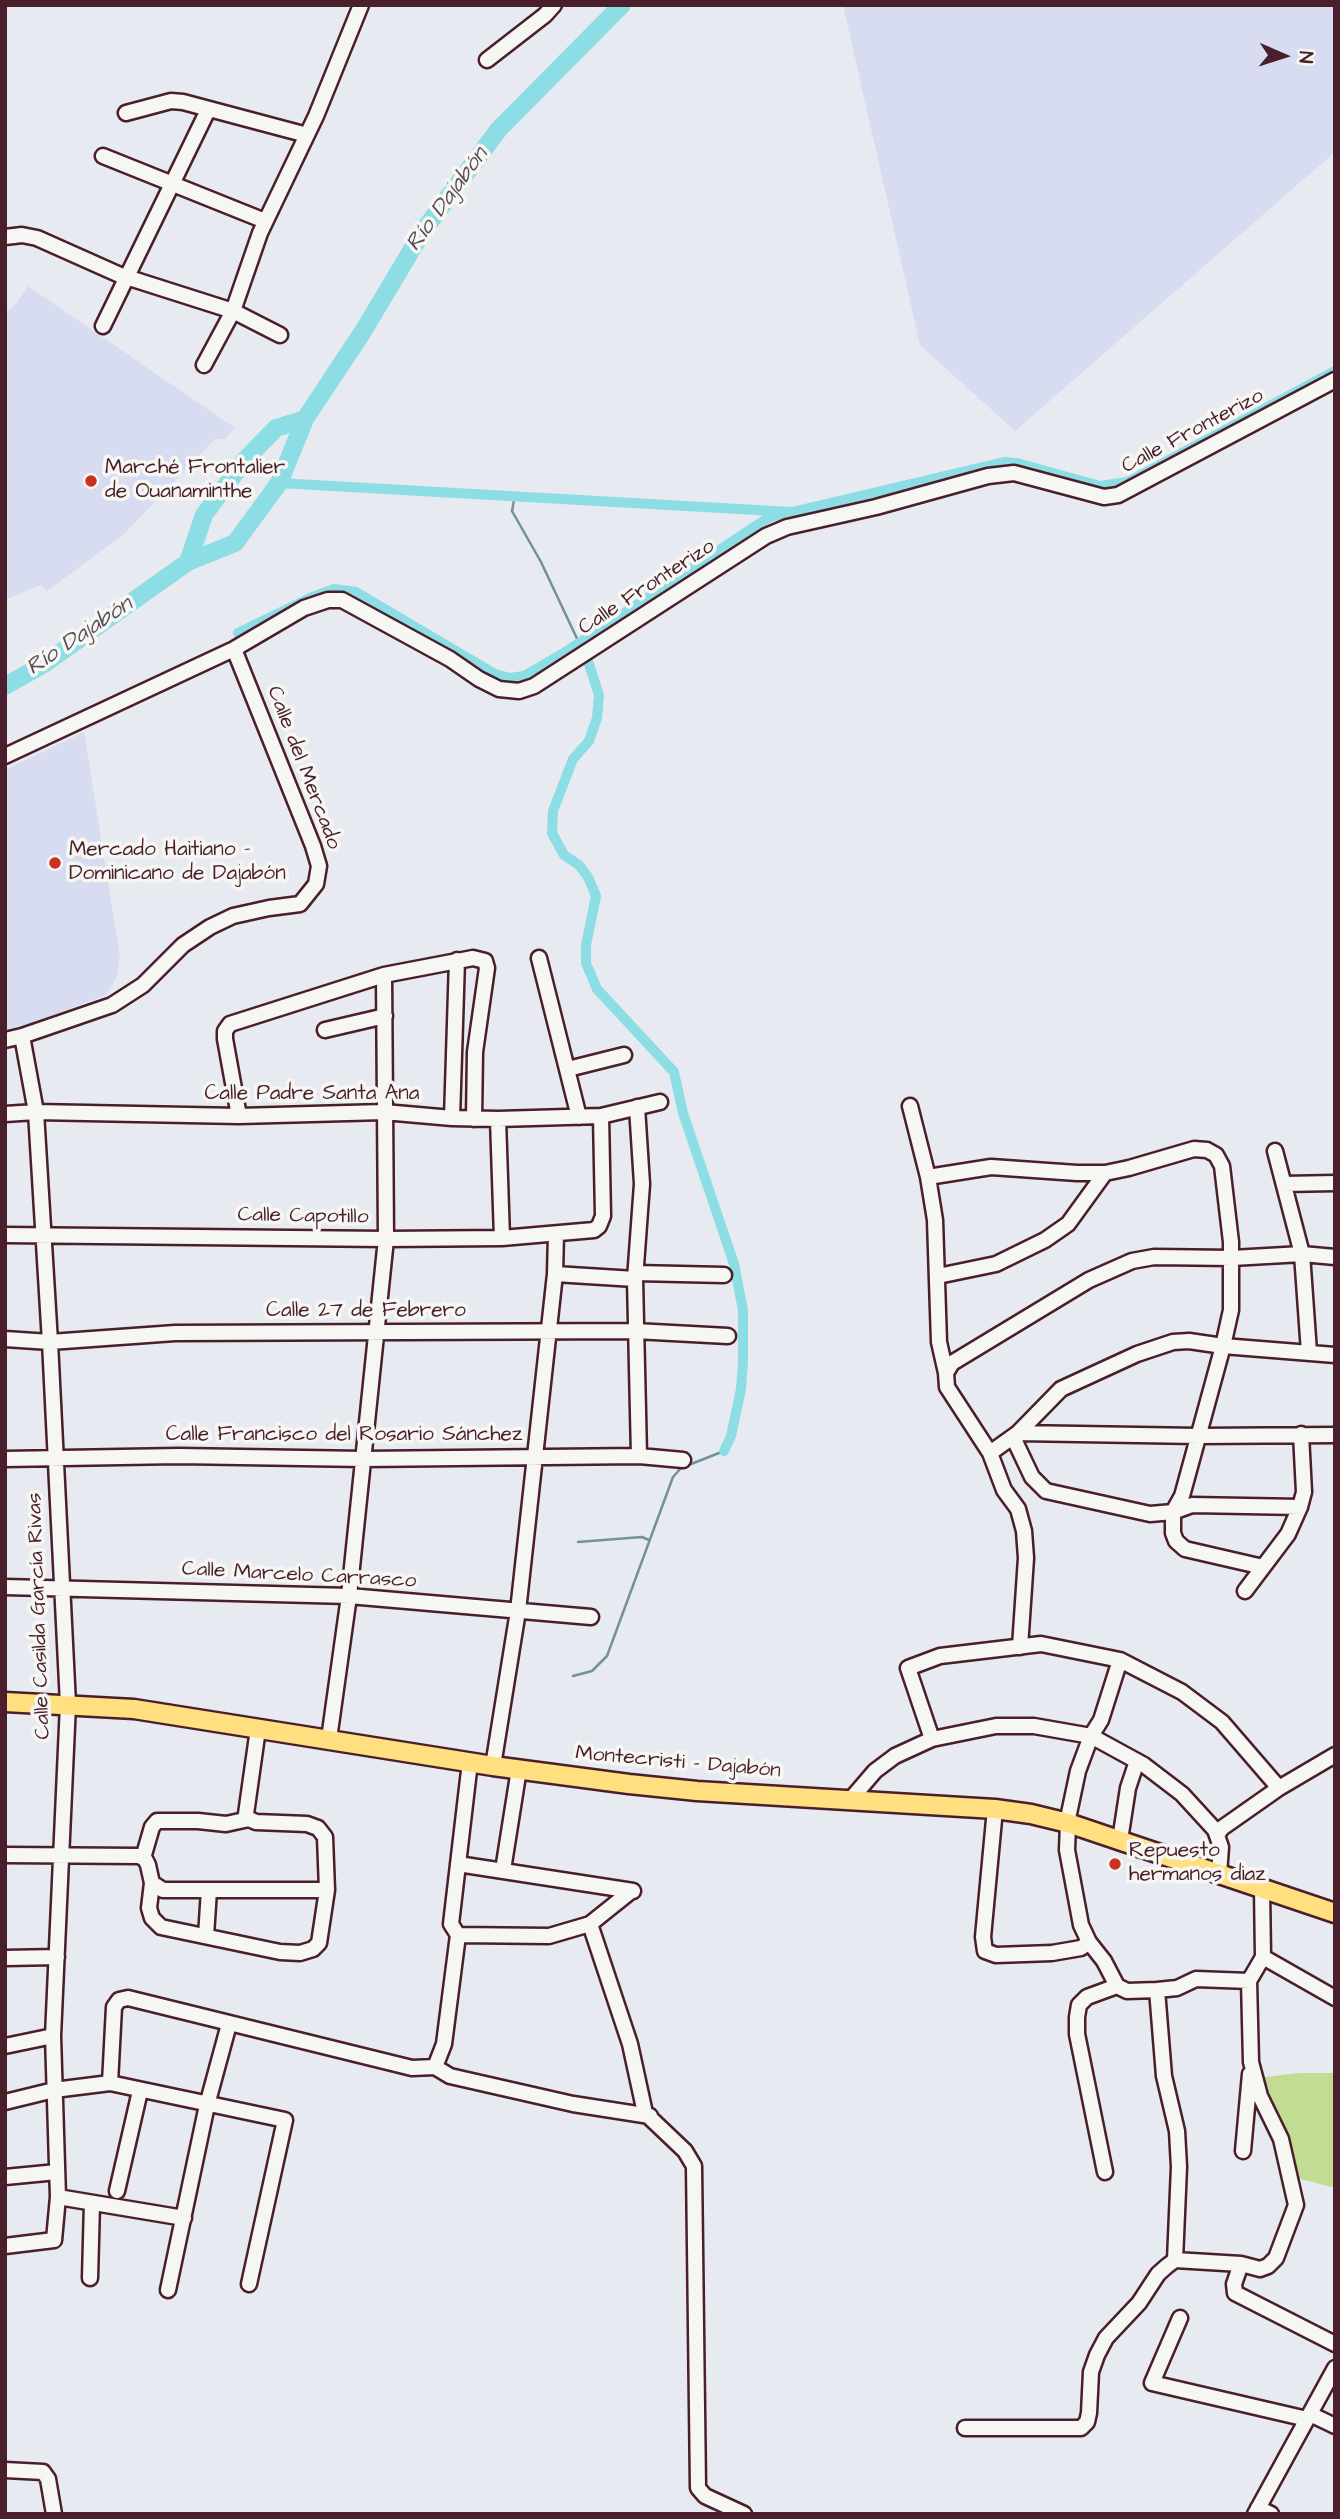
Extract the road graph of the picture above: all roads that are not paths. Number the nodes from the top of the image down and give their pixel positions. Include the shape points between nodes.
1 (361, 5) edge
2 (554, 5) edge
3 (486, 60) dead end
4 (208, 110) junction
5 (126, 113) dead end
6 (307, 135) junction
7 (103, 156) dead end
8 (172, 185) junction
9 (265, 221) junction
10 (5, 237) edge
11 (128, 277) junction
12 (233, 311) junction
13 (103, 326) dead end
14 (280, 335) dead end
15 (204, 365) dead end
16 (1335, 380) edge
17 (234, 649) junction
18 (5, 756) edge
19 (539, 958) dead end
20 (457, 960) junction
21 (384, 975) junction
22 (385, 1016) junction
23 (325, 1030) dead end
24 (22, 1036) junction
25 (5, 1040) edge
26 (624, 1055) dead end
27 (568, 1069) junction
28 (660, 1102) dead end
29 (910, 1106) dead end
30 (637, 1107) junction
31 (36, 1112) junction
32 (384, 1112) junction
33 (5, 1114) edge
34 (239, 1116) junction
35 (601, 1116) junction
36 (579, 1117) junction
37 (452, 1118) junction
38 (474, 1119) junction
39 (498, 1119) junction
40 (1275, 1151) dead end
41 (1105, 1172) junction
42 (928, 1177) junction
43 (1335, 1183) edge
44 (1284, 1184) junction
45 (556, 1234) junction
46 (5, 1235) edge
47 (43, 1235) junction
48 (502, 1238) junction
49 (386, 1239) junction
50 (1302, 1254) junction
51 (1335, 1257) edge
52 (1232, 1258) junction
53 (555, 1274) junction
54 (724, 1275) dead end
55 (635, 1276) junction
56 (938, 1276) junction
57 (635, 1331) junction
58 (378, 1332) junction
59 (548, 1333) junction
60 (728, 1336) dead end
61 (5, 1339) edge
62 (50, 1342) junction
63 (1223, 1346) junction
64 (1309, 1352) junction
65 (1335, 1354) edge
66 (946, 1373) junction
67 (1301, 1434) junction
68 (1015, 1435) junction
69 (1335, 1435) edge
70 (1198, 1436) junction
71 (990, 1453) junction
72 (639, 1456) junction
73 (536, 1458) junction
74 (5, 1459) edge
75 (364, 1459) junction
76 (56, 1460) junction
77 (683, 1460) dead end
78 (1300, 1507) junction
79 (1173, 1512) junction
80 (1263, 1567) junction
81 (5, 1587) edge
82 (63, 1588) junction
83 (1245, 1591) dead end
84 (349, 1596) junction
85 (518, 1611) junction
86 (591, 1617) dead end
87 (1020, 1647) junction
88 (1120, 1660) junction
89 (5, 1702) edge
90 (68, 1704) junction
91 (258, 1729) junction
92 (1091, 1736) junction
93 (932, 1739) junction
94 (329, 1740) junction
95 (1335, 1755) edge
96 (1137, 1761) junction
97 (470, 1762) junction
98 (493, 1766) junction
99 (519, 1769) junction
100 (1279, 1788) junction
101 (851, 1800) junction
102 (995, 1809) junction
103 (249, 1819) junction
104 (1067, 1823) junction
105 (1217, 1835) junction
106 (1120, 1840) junction
107 (5, 1855) edge
108 (61, 1855) junction
109 (144, 1858) junction
110 (458, 1864) junction
111 (503, 1870) junction
112 (1219, 1874) junction
113 (152, 1883) junction
114 (1262, 1888) junction
115 (327, 1889) junction
116 (209, 1890) junction
117 (1335, 1913) edge
118 (590, 1924) junction
119 (458, 1935) junction
120 (206, 1936) junction
121 (1089, 1942) junction
122 (57, 1957) junction
123 (1263, 1957) junction
124 (5, 1958) edge
125 (1249, 1981) junction
126 (1117, 1986) junction
127 (1157, 1990) junction
128 (1335, 1998) edge
129 (229, 2024) junction
130 (53, 2036) junction
131 (5, 2046) edge
132 (1251, 2062) junction
133 (435, 2067) junction
134 (110, 2083) junction
135 (54, 2090) junction
136 (140, 2091) junction
137 (5, 2102) edge
138 (207, 2105) junction
139 (650, 2116) junction
140 (1243, 2151) dead end
141 (57, 2172) junction
142 (1105, 2172) dead end
143 (5, 2177) edge
144 (117, 2192) dead end
145 (58, 2197) junction
146 (92, 2203) junction
147 (184, 2218) junction
148 (5, 2246) edge
149 (1175, 2260) junction
150 (1241, 2264) junction
151 (90, 2278) dead end
152 (250, 2284) dead end
153 (168, 2290) dead end
154 (1180, 2318) dead end
155 (1335, 2344) edge
156 (1335, 2368) edge
157 (1308, 2416) junction
158 (965, 2427) dead end
159 (1335, 2427) edge
160 (5, 2470) edge
161 (1261, 2512) edge
162 (54, 2514) edge
163 (744, 2514) edge

1 - 6 street
2 - 3 street
4 - 5 street via 171,101
4 - 6 street
4 - 8 street
6 - 9 street
7 - 8 street
8 - 9 street
8 - 11 street
9 - 12 street
10 - 11 street via 37,238
11 - 12 street
11 - 13 street
12 - 14 street
12 - 15 street
16 - 17 street, Calle Fronterizo via 1118,495 1104,497 1014,473 786,527 534,686 519,691 499,689 479,679 342,600 303,608
17 - 18 street, Calle Fronterizo
17 - 24 street, Calle del Mercado via 313,846 319,866 316,884 300,904 233,916 209,927 183,945 143,985 112,1005
19 - 27 street
20 - 21 street
20 - 37 street
20 - 38 street via 480,958 487,968 474,1060
21 - 22 street
21 - 34 street via 230,1024 225,1039
22 - 23 street
22 - 32 street
24 - 25 street, Calle del Mercado
24 - 31 street, Calle Casilda García Rivas
26 - 27 street
27 - 36 street
28 - 30 street, Calle Padre Santa Ana
29 - 42 street
30 - 35 street, Calle Padre Santa Ana
30 - 55 street via 642,1184
31 - 33 street, Calle Padre Santa Ana
31 - 34 street, Calle Padre Santa Ana
31 - 47 street, Calle Casilda García Rivas
32 - 34 street, Calle Padre Santa Ana
32 - 37 street, Calle Padre Santa Ana
32 - 49 street
35 - 36 street, Calle Padre Santa Ana
35 - 45 street, Calle Capotillo via 600,1226
36 - 39 street, Calle Padre Santa Ana
37 - 38 street, Calle Padre Santa Ana
38 - 39 street, Calle Padre Santa Ana
39 - 48 street
40 - 44 street
41 - 42 street via 991,1167
41 - 52 street via 1194,1149 1216,1155 1222,1166
41 - 56 street via 1084,1206 1045,1240 996,1265
42 - 56 street
43 - 44 street
44 - 50 street
45 - 48 street, Calle Capotillo
45 - 53 street
46 - 47 street, Calle Capotillo
47 - 49 street, Calle Capotillo
47 - 62 street, Calle Casilda García Rivas
48 - 49 street, Calle Capotillo
49 - 58 street
50 - 51 street
50 - 52 street
50 - 64 street
52 - 63 street via 1231,1310
52 - 66 street via 1154,1256 1132,1261 1089,1280 951,1363
53 - 55 street
53 - 59 street
54 - 55 street
55 - 57 street
56 - 66 street via 939,1342
57 - 59 street, Calle 27 de Febrero
57 - 60 street, Calle 27 de Febrero
57 - 72 street
58 - 59 street, Calle 27 de Febrero
58 - 62 street, Calle 27 de Febrero via 175,1333
58 - 75 street
59 - 73 street
61 - 62 street, Calle 27 de Febrero
62 - 76 street, Calle Casilda García Rivas
63 - 64 street
63 - 68 street via 1173,1342 1137,1354 1061,1389
63 - 70 street
64 - 65 street
66 - 71 street via 947,1387
67 - 69 street
67 - 70 street
67 - 78 street via 1304,1492
68 - 70 street
68 - 71 street
68 - 79 street via 1032,1477 1046,1490 1150,1514
70 - 79 street via 1182,1496
71 - 87 street via 1024,1531
72 - 73 street, Calle Francisco del Rosario Sánchez
72 - 77 street, Calle Francisco del Rosario Sánchez
73 - 75 street, Calle Francisco del Rosario Sánchez
73 - 85 street
74 - 76 street, Calle Francisco del Rosario Sánchez
75 - 76 street, Calle Francisco del Rosario Sánchez via 179,1456
75 - 84 street
76 - 82 street, Calle Casilda García Rivas
78 - 79 street via 1192,1505
78 - 80 street
79 - 80 street via 1173,1533 1185,1549
80 - 83 street
81 - 82 street, Calle Marcelo Carrasco
82 - 84 street, Calle Marcelo Carrasco
82 - 90 street, Calle Casilda García Rivas
84 - 85 street, Calle Marcelo Carrasco
84 - 94 street
85 - 86 street, Calle Marcelo Carrasco
85 - 98 street
87 - 88 street via 1041,1644
87 - 93 street via 940,1656 908,1668
88 - 92 street via 1101,1720
88 - 100 street via 1182,1692 1222,1722
89 - 90 main road, Montecristi - Dajabón
90 - 91 main road, Montecristi - Dajabón via 134,1709
90 - 108 street, Calle Casilda García Rivas
91 - 94 main road, Montecristi - Dajabón
91 - 103 street via 246,1809
92 - 93 street via 1034,1726 996,1726
92 - 96 street
92 - 104 street
93 - 101 street via 895,1756
94 - 97 main road, Montecristi - Dajabón
95 - 100 street
96 - 105 street via 1182,1794
96 - 106 street
97 - 98 main road, Montecristi - Dajabón
97 - 110 street
98 - 99 main road, Montecristi - Dajabón
99 - 101 main road, Montecristi - Dajabón via 697,1791
99 - 111 street
100 - 105 street
101 - 102 main road, Montecristi - Dajabón
102 - 104 main road, Montecristi - Dajabón
102 - 121 street via 985,1951 996,1955 1052,1953 1082,1948
103 - 109 street via 226,1824 157,1821
103 - 115 street via 318,1828 325,1837
104 - 106 main road, Montecristi - Dajabón
104 - 121 street via 1067,1850 1081,1925
105 - 112 street
106 - 112 main road, Montecristi - Dajabón
107 - 108 street
108 - 109 street
108 - 122 street, Calle Casilda García Rivas
109 - 113 street
110 - 111 street
110 - 119 street via 450,1924
111 - 118 street via 634,1891
112 - 114 main road, Montecristi - Dajabón
113 - 116 street via 163,1890
113 - 120 street via 152,1918 161,1927
114 - 117 main road, Montecristi - Dajabón
114 - 123 street
115 - 116 street
115 - 120 street via 319,1943 313,1949 280,1952
116 - 120 street
118 - 119 street via 549,1936
118 - 139 street via 627,2034 645,2113
119 - 133 street via 444,2044
121 - 126 street
122 - 124 street
122 - 130 street, Calle Casilda García Rivas
123 - 125 street
123 - 128 street
125 - 127 street via 1196,1979 1177,1988
125 - 132 street
126 - 127 street via 1127,1991
126 - 142 street via 1087,1997 1077,2017
127 - 149 street via 1164,2076 1177,2131
129 - 133 street via 412,2068
129 - 134 street via 128,1998 119,2000 114,2007
129 - 138 street
130 - 131 street
130 - 135 street, Calle Casilda García Rivas
132 - 140 street
132 - 150 street via 1260,2096 1281,2139 1296,2205 1276,2258 1260,2269
133 - 139 street via 450,2076
134 - 135 street
134 - 136 street
135 - 137 street
135 - 141 street, Calle Casilda García Rivas
136 - 138 street
136 - 144 street
138 - 147 street
138 - 152 street via 285,2120
139 - 163 street via 694,2166 698,2488 705,2496
141 - 143 street
141 - 145 street, Calle Casilda García Rivas
145 - 146 street
145 - 148 street, Calle Casilda García Rivas via 54,2239
146 - 147 street
146 - 151 street
147 - 153 street
149 - 150 street
149 - 158 street via 1106,2338 1091,2372 1089,2413 1081,2428
150 - 155 street via 1235,2292
154 - 157 street via 1152,2383
156 - 157 street
157 - 159 street
157 - 161 street
160 - 162 street via 43,2472

